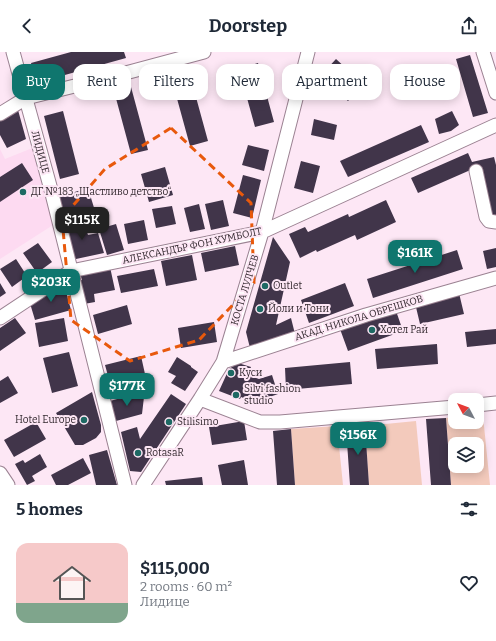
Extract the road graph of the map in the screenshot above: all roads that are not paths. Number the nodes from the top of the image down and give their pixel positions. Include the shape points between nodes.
1 (13, 52) edge
2 (204, 52) edge
3 (308, 52) edge
4 (483, 52) edge
5 (16, 64) edge
6 (65, 88) edge
7 (496, 93) edge
8 (23, 100) edge
9 (27, 100) edge
10 (0, 114) edge
11 (496, 125) edge
12 (476, 171) dead end
13 (496, 222) edge
14 (262, 232) junction
15 (71, 271) junction
16 (496, 278) edge
17 (0, 318) edge
18 (223, 362) junction
19 (200, 399) junction
20 (496, 403) edge
21 (484, 404) edge
22 (448, 408) edge
23 (0, 473) edge
24 (8, 485) edge
25 (125, 485) edge
26 (143, 485) edge

1 - 5 street, ЛИДИЦЕ
2 - 6 street
3 - 14 street, КОСТА ЛУЛЧЕВ
4 - 7 street
8 - 10 street
9 - 15 street, ЛИДИЦЕ
11 - 14 street, АЛЕКСАНДЪР ФОН ХУМБОЛТ
12 - 13 street via 486,217 488,221
14 - 15 street, АЛЕКСАНДЪР ФОН ХУМБОЛТ
14 - 18 street, КОСТА ЛУЛЧЕВ
15 - 17 street, АЛЕКСАНДЪР ФОН ХУМБОЛТ
15 - 25 street, ЛИДИЦЕ
16 - 18 street, АКАД. НИКОЛА ОБРЕШКОВ via 366,315
18 - 19 street, КОСТА ЛУЛЧЕВ
19 - 22 street via 260,422
19 - 26 street, КОСТА ЛУЛЧЕВ
20 - 21 street
23 - 24 street

